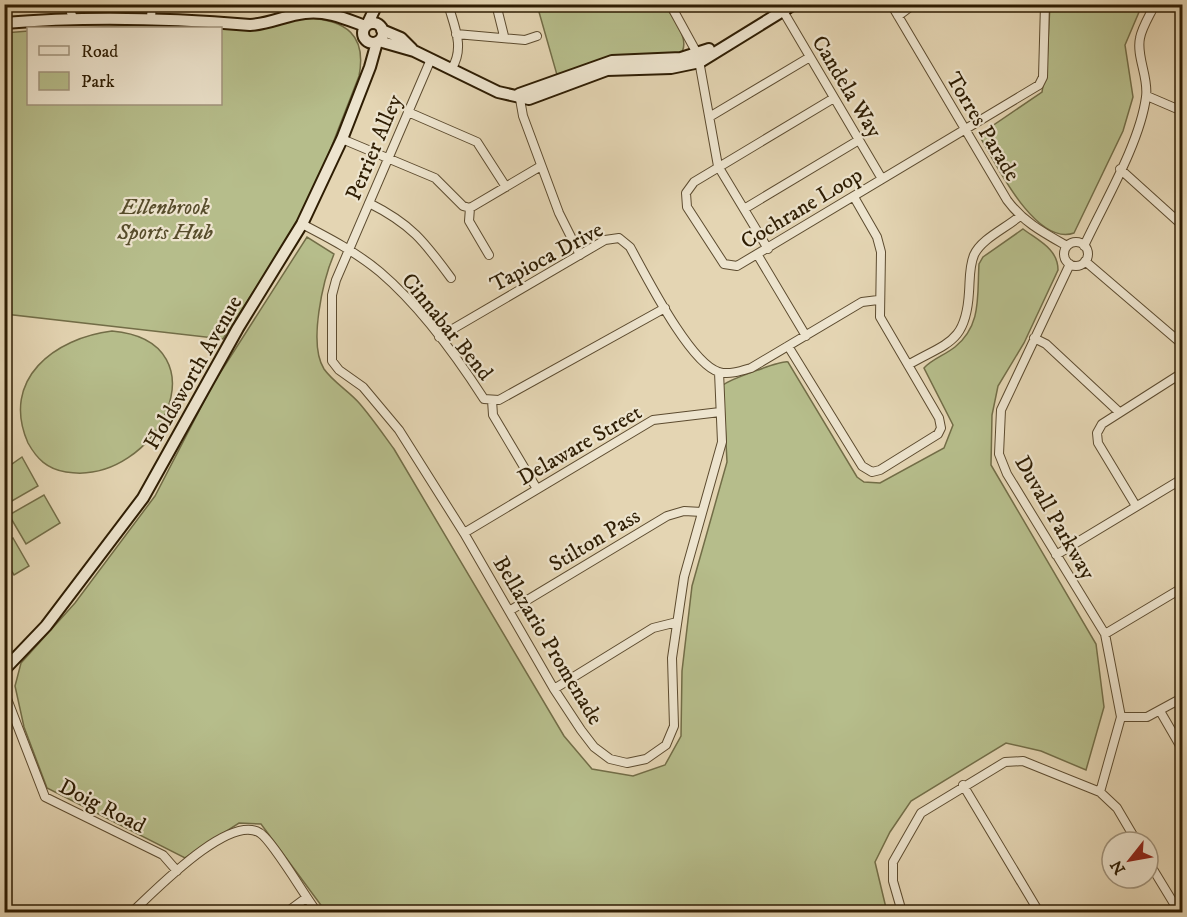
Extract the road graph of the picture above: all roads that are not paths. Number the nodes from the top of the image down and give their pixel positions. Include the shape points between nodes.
1 (68, 4) edge
2 (152, 4) edge
3 (377, 4) edge
4 (448, 4) edge
5 (495, 4) edge
6 (670, 4) edge
7 (794, 4) edge
8 (891, 4) edge
9 (914, 4) edge
10 (1044, 4) edge
11 (1155, 4) edge
12 (783, 11) junction
13 (898, 16) junction
14 (73, 18) junction
15 (152, 18) junction
16 (4, 23) edge
17 (372, 33) junction
18 (456, 34) junction
19 (504, 36) junction
20 (537, 36) dead end
21 (810, 57) junction
22 (699, 58) junction
23 (431, 59) junction
24 (452, 68) junction
25 (1146, 96) junction
26 (517, 98) junction
27 (834, 98) junction
28 (1182, 111) edge
29 (408, 112) junction
30 (711, 116) junction
31 (964, 131) junction
32 (342, 139) junction
33 (859, 140) junction
34 (388, 157) junction
35 (542, 166) junction
36 (718, 166) junction
37 (1120, 169) junction
38 (882, 179) junction
39 (506, 187) junction
40 (854, 197) junction
41 (369, 203) junction
42 (470, 208) junction
43 (744, 209) junction
44 (1020, 216) junction
45 (302, 224) junction
46 (1182, 225) edge
47 (1067, 246) junction
48 (1084, 246) junction
49 (349, 249) junction
50 (768, 249) junction
51 (757, 254) junction
52 (489, 255) dead end
53 (580, 255) junction
54 (1085, 261) junction
55 (1070, 264) junction
56 (451, 278) dead end
57 (878, 300) junction
58 (665, 308) junction
59 (806, 336) junction
60 (439, 337) junction
61 (1034, 338) junction
62 (1182, 344) edge
63 (788, 346) junction
64 (908, 365) junction
65 (719, 372) junction
66 (1182, 373) edge
67 (492, 400) junction
68 (720, 412) junction
69 (1119, 412) junction
70 (1182, 479) edge
71 (537, 489) junction
72 (1136, 507) junction
73 (702, 512) junction
74 (464, 533) junction
75 (1056, 555) junction
76 (1182, 588) edge
77 (509, 610) junction
78 (677, 622) junction
79 (1105, 634) junction
80 (4, 670) edge
81 (554, 689) junction
82 (4, 691) edge
83 (1182, 698) edge
84 (1160, 711) junction
85 (1121, 717) junction
86 (1182, 749) edge
87 (963, 785) junction
88 (1100, 792) junction
89 (1130, 830) edge
90 (177, 871) junction
91 (1160, 881) edge
92 (306, 898) junction
93 (132, 912) edge
94 (287, 912) edge
95 (317, 912) edge
96 (902, 912) edge
97 (1039, 912) edge
98 (1179, 912) edge

1 - 14 street
2 - 15 street
3 - 17 street, Holdsworth Avenue
4 - 18 street
5 - 19 street
6 - 22 street
7 - 12 street
8 - 13 street, Torres Parade
9 - 13 street
10 - 31 street, Cochrane Loop via 1043,77 1039,85
11 - 25 street via 1139,42
12 - 21 street, Candela Way
12 - 22 street
13 - 31 street, Torres Parade
14 - 15 street
14 - 16 street
15 - 17 street via 258,25 306,12 336,15
17 - 23 street via 401,38 414,51
17 - 32 street, Holdsworth Avenue via 370,68
18 - 19 street
18 - 24 street via 459,48
19 - 20 street via 525,40
21 - 27 street, Candela Way
21 - 30 street
22 - 26 street via 612,62
22 - 30 street
23 - 24 street
23 - 29 street, Perrier Alley
24 - 26 street
25 - 28 street
25 - 37 street via 1130,150
26 - 35 street
27 - 33 street, Candela Way
27 - 36 street, Cochrane Loop
29 - 34 street, Perrier Alley
29 - 39 street via 477,142
30 - 36 street
31 - 38 street, Cochrane Loop
31 - 44 street, Torres Parade
32 - 34 street
32 - 45 street, Holdsworth Avenue
33 - 38 street, Candela Way
33 - 43 street
34 - 41 street, Perrier Alley
34 - 42 street via 435,178 463,206
35 - 39 street
35 - 53 street
36 - 43 street
36 - 51 street, Cochrane Loop via 689,187 687,207 724,264 737,266
37 - 46 street
37 - 48 street
38 - 40 street, Cochrane Loop
39 - 42 street
40 - 50 street, Cochrane Loop
40 - 57 street via 877,237 881,252
41 - 49 street, Perrier Alley
41 - 56 street via 395,216 422,238
42 - 52 street via 469,221
43 - 50 street
44 - 47 street, Torres Parade
44 - 64 street via 974,254 968,316 963,328 948,342
45 - 49 street, Cinnabar Bend
45 - 80 street, Holdsworth Avenue via 238,328 143,498 46,626
47 - 48 street
47 - 55 street via 1064,256
48 - 54 street
49 - 60 street, Cinnabar Bend via 396,287
49 - 74 street, Bellazario Promenade via 332,295 332,361 363,387 399,430
50 - 51 street, Cochrane Loop
51 - 59 street
53 - 58 street, Tapioca Drive via 605,240 619,238 630,246
53 - 60 street, Tapioca Drive
54 - 55 street via 1078,266
54 - 62 street
55 - 61 street, Duvall Parkway
57 - 59 street via 862,302
57 - 64 street via 880,317
58 - 65 street, Tapioca Drive via 693,351 708,367
58 - 67 street, Cinnabar Bend via 499,400
59 - 63 street
60 - 67 street, Cinnabar Bend via 484,399
61 - 69 street via 1046,344
61 - 75 street, Duvall Parkway via 1001,410 999,454
63 - 64 street via 858,461 872,472 932,440 941,428
63 - 65 street via 751,368
65 - 68 street, Bellazario Promenade
66 - 69 street
67 - 71 street via 493,415
68 - 71 street, Delaware Street via 653,420
68 - 73 street, Bellazario Promenade via 722,442
69 - 72 street via 1102,424 1097,433 1098,443
70 - 72 street
71 - 74 street, Delaware Street
72 - 75 street
73 - 77 street, Stilton Pass via 684,511 667,516
73 - 78 street, Bellazario Promenade via 684,577
74 - 77 street, Bellazario Promenade
75 - 79 street, Duvall Parkway
76 - 79 street
77 - 81 street, Bellazario Promenade
78 - 81 street via 653,628
78 - 81 street, Bellazario Promenade via 672,658 674,726 666,745 646,759 627,763 610,759 594,747
79 - 85 street, Duvall Parkway
82 - 90 street, Doig Road via 45,797 163,855
83 - 84 street
84 - 85 street via 1147,717
84 - 86 street
85 - 88 street, Duvall Parkway
87 - 88 street via 1015,760 1075,779
87 - 96 street via 921,813 901,844 893,862 893,881
87 - 97 street
88 - 89 street via 1117,808
90 - 92 street via 212,844 249,829 265,837
90 - 93 street
91 - 98 street
92 - 94 street
92 - 95 street

